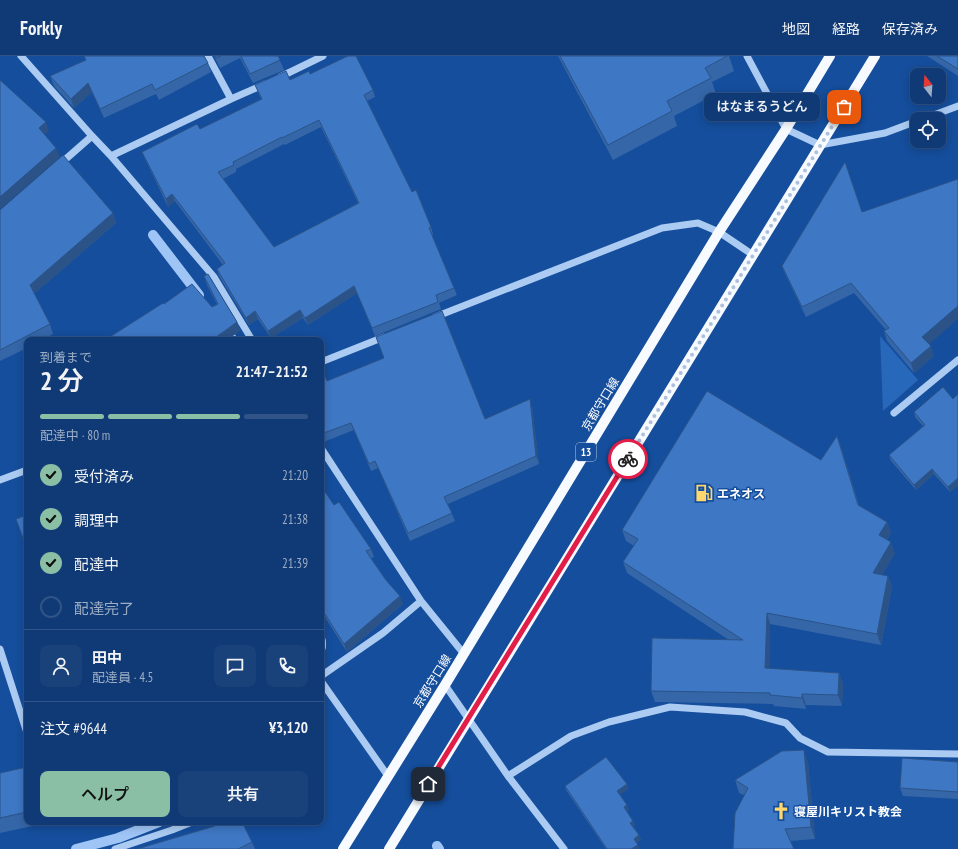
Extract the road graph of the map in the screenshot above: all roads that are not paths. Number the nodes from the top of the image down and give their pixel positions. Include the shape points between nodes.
1 (22, 56) edge
2 (208, 56) edge
3 (323, 56) edge
4 (747, 56) edge
5 (830, 56) edge
6 (875, 56) edge
7 (231, 98) junction
8 (958, 106) edge
9 (942, 112) edge
10 (910, 124) edge
11 (786, 129) junction
12 (92, 136) junction
13 (820, 145) junction
14 (111, 156) junction
15 (52, 171) edge
16 (719, 232) junction
17 (753, 255) junction
18 (426, 321) edge
19 (390, 335) edge
20 (250, 337) edge
21 (958, 360) edge
22 (324, 361) edge
23 (894, 413) dead end
24 (324, 453) edge
25 (24, 471) edge
26 (0, 480) edge
27 (421, 601) junction
28 (0, 649) edge
29 (464, 654) junction
30 (324, 674) edge
31 (324, 685) edge
32 (445, 685) junction
33 (468, 719) junction
34 (24, 724) edge
35 (958, 754) edge
36 (388, 776) junction
37 (508, 776) junction
38 (184, 825) edge
39 (115, 849) edge
40 (343, 849) edge
41 (389, 849) edge
42 (564, 849) edge

1 - 12 street
2 - 7 street
3 - 7 street
4 - 11 street
5 - 11 main road, 京都守口線 / 13
6 - 13 main road
7 - 14 street
8 - 9 street
10 - 13 street via 885,133
11 - 13 street
11 - 16 main road, 京都守口線 / 13
12 - 14 street
12 - 15 street
13 - 17 main road
14 - 20 street via 214,277
16 - 17 street
16 - 18 street via 698,224 662,228
16 - 29 main road, 京都守口線 / 13
17 - 33 main road
19 - 22 street
21 - 23 street
24 - 27 street
25 - 26 street
27 - 29 street
27 - 30 street via 383,633
28 - 34 street
29 - 32 main road, 京都守口線 / 13
31 - 36 street
32 - 33 street
32 - 36 main road, 京都守口線 / 13
33 - 37 street
33 - 41 main road
35 - 37 street via 828,752 800,738 786,722 745,712 670,707 609,722 571,736
36 - 40 main road, 京都守口線 / 13
37 - 42 street
38 - 39 street

